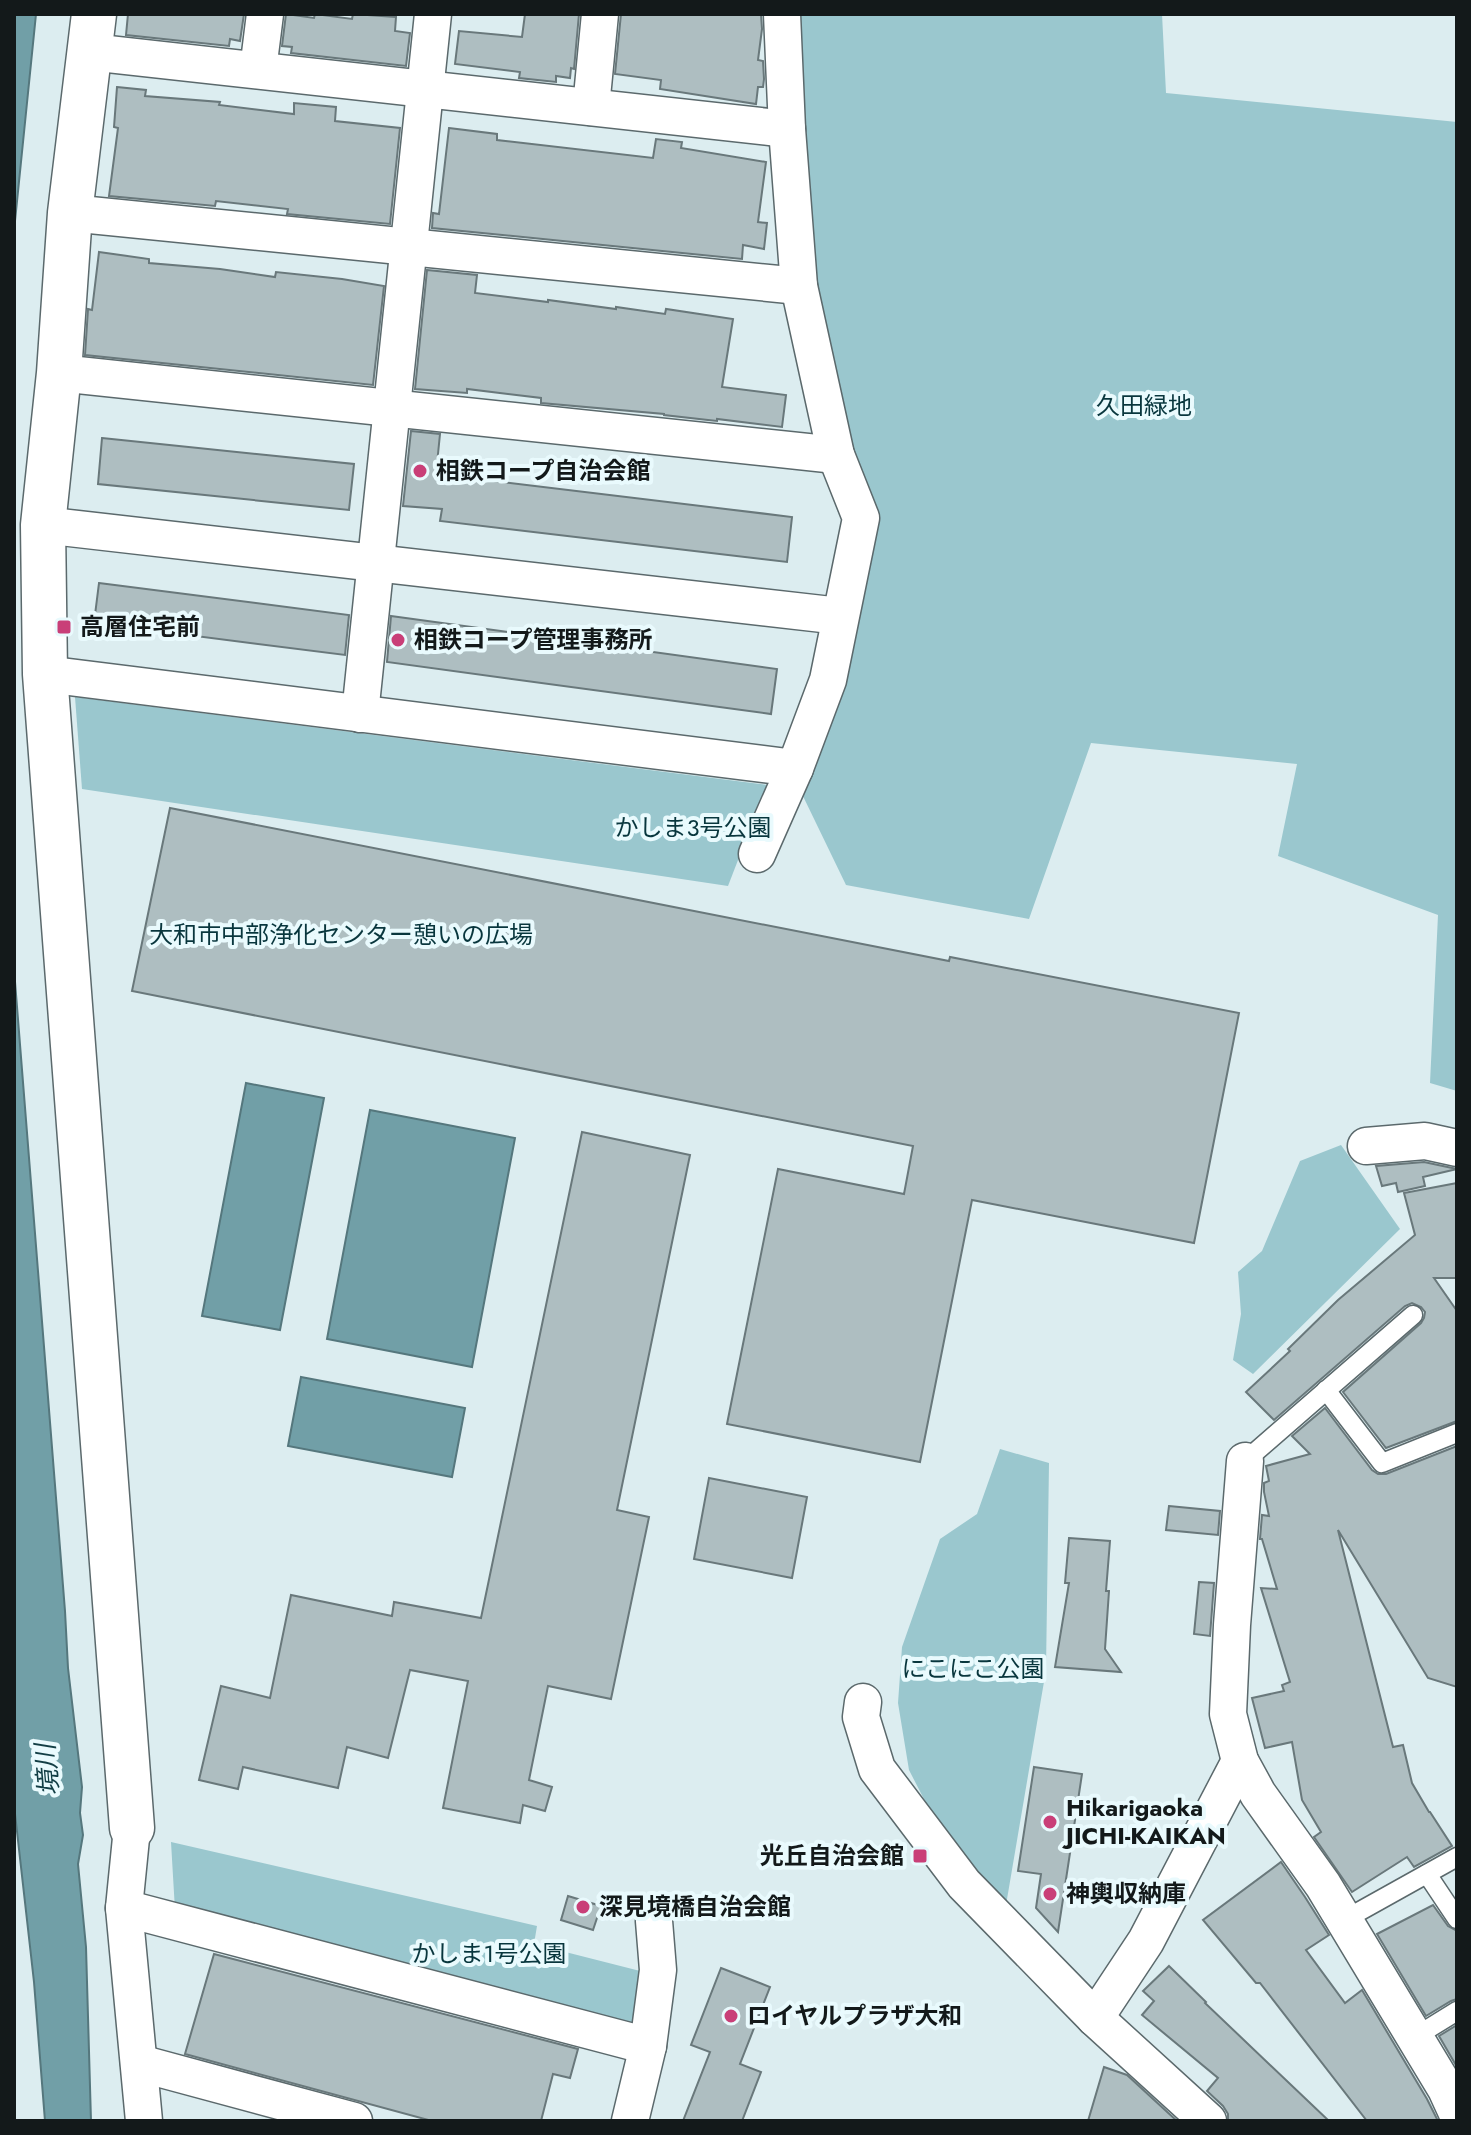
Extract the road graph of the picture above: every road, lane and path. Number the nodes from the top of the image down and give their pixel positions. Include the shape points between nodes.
1 (265, 14) edge
2 (433, 14) edge
3 (600, 14) edge
4 (782, 14) edge
5 (92, 33) edge
6 (258, 70) junction
7 (425, 89) junction
8 (591, 107) junction
9 (787, 129) junction
10 (70, 213) junction
11 (409, 246) junction
12 (799, 286) junction
13 (59, 373) junction
14 (392, 408) junction
15 (836, 455) junction
16 (43, 525) junction
17 (376, 563) junction
18 (840, 616) junction
19 (45, 674) junction
20 (360, 714) junction
21 (795, 768) junction
22 (757, 854) dead end
23 (1366, 1146) dead end
24 (1457, 1148) edge
25 (1413, 1315) dead end
26 (1326, 1390) junction
27 (1457, 1433) edge
28 (1245, 1461) joint
29 (863, 1702) dead end
30 (1240, 1761) junction
31 (132, 1828) joint
32 (1457, 1857) edge
33 (1427, 1874) junction
34 (124, 1908) junction
35 (1457, 1919) edge
36 (1344, 1920) junction
37 (654, 1921) dead end
38 (1457, 2011) edge
39 (1095, 2018) junction
40 (1415, 2037) junction
41 (648, 2046) junction
42 (139, 2063) junction
43 (1457, 2113) edge
44 (144, 2121) edge
45 (354, 2121) edge
46 (630, 2121) edge
47 (1208, 2121) edge

1 - 6 street
2 - 7 street
3 - 8 street
4 - 9 street
5 - 6 street
5 - 10 street
6 - 7 street
7 - 8 street
7 - 11 street
8 - 9 street
9 - 12 street
10 - 11 street
10 - 13 street
11 - 12 street
11 - 14 street
12 - 15 street
13 - 14 street
13 - 16 street
14 - 15 street
14 - 17 street
15 - 18 street via 861,518
16 - 17 street
16 - 19 street
17 - 18 street
17 - 20 street
18 - 21 street via 828,680
19 - 20 street
19 - 31 street
20 - 21 street
21 - 22 street
23 - 24 street via 1425,1141
25 - 26 lane
26 - 27 lane via 1382,1463
26 - 28 lane
28 - 30 street via 1228,1714
29 - 39 street via 861,1717 877,1769 964,1884
30 - 36 street
30 - 39 street via 1146,1941
31 - 34 street
32 - 33 lane
33 - 35 lane
33 - 36 lane
34 - 41 street
34 - 42 street
36 - 40 street
37 - 41 street via 658,1970
38 - 40 lane
39 - 47 street
40 - 43 street
41 - 46 street
42 - 44 street
42 - 45 street

